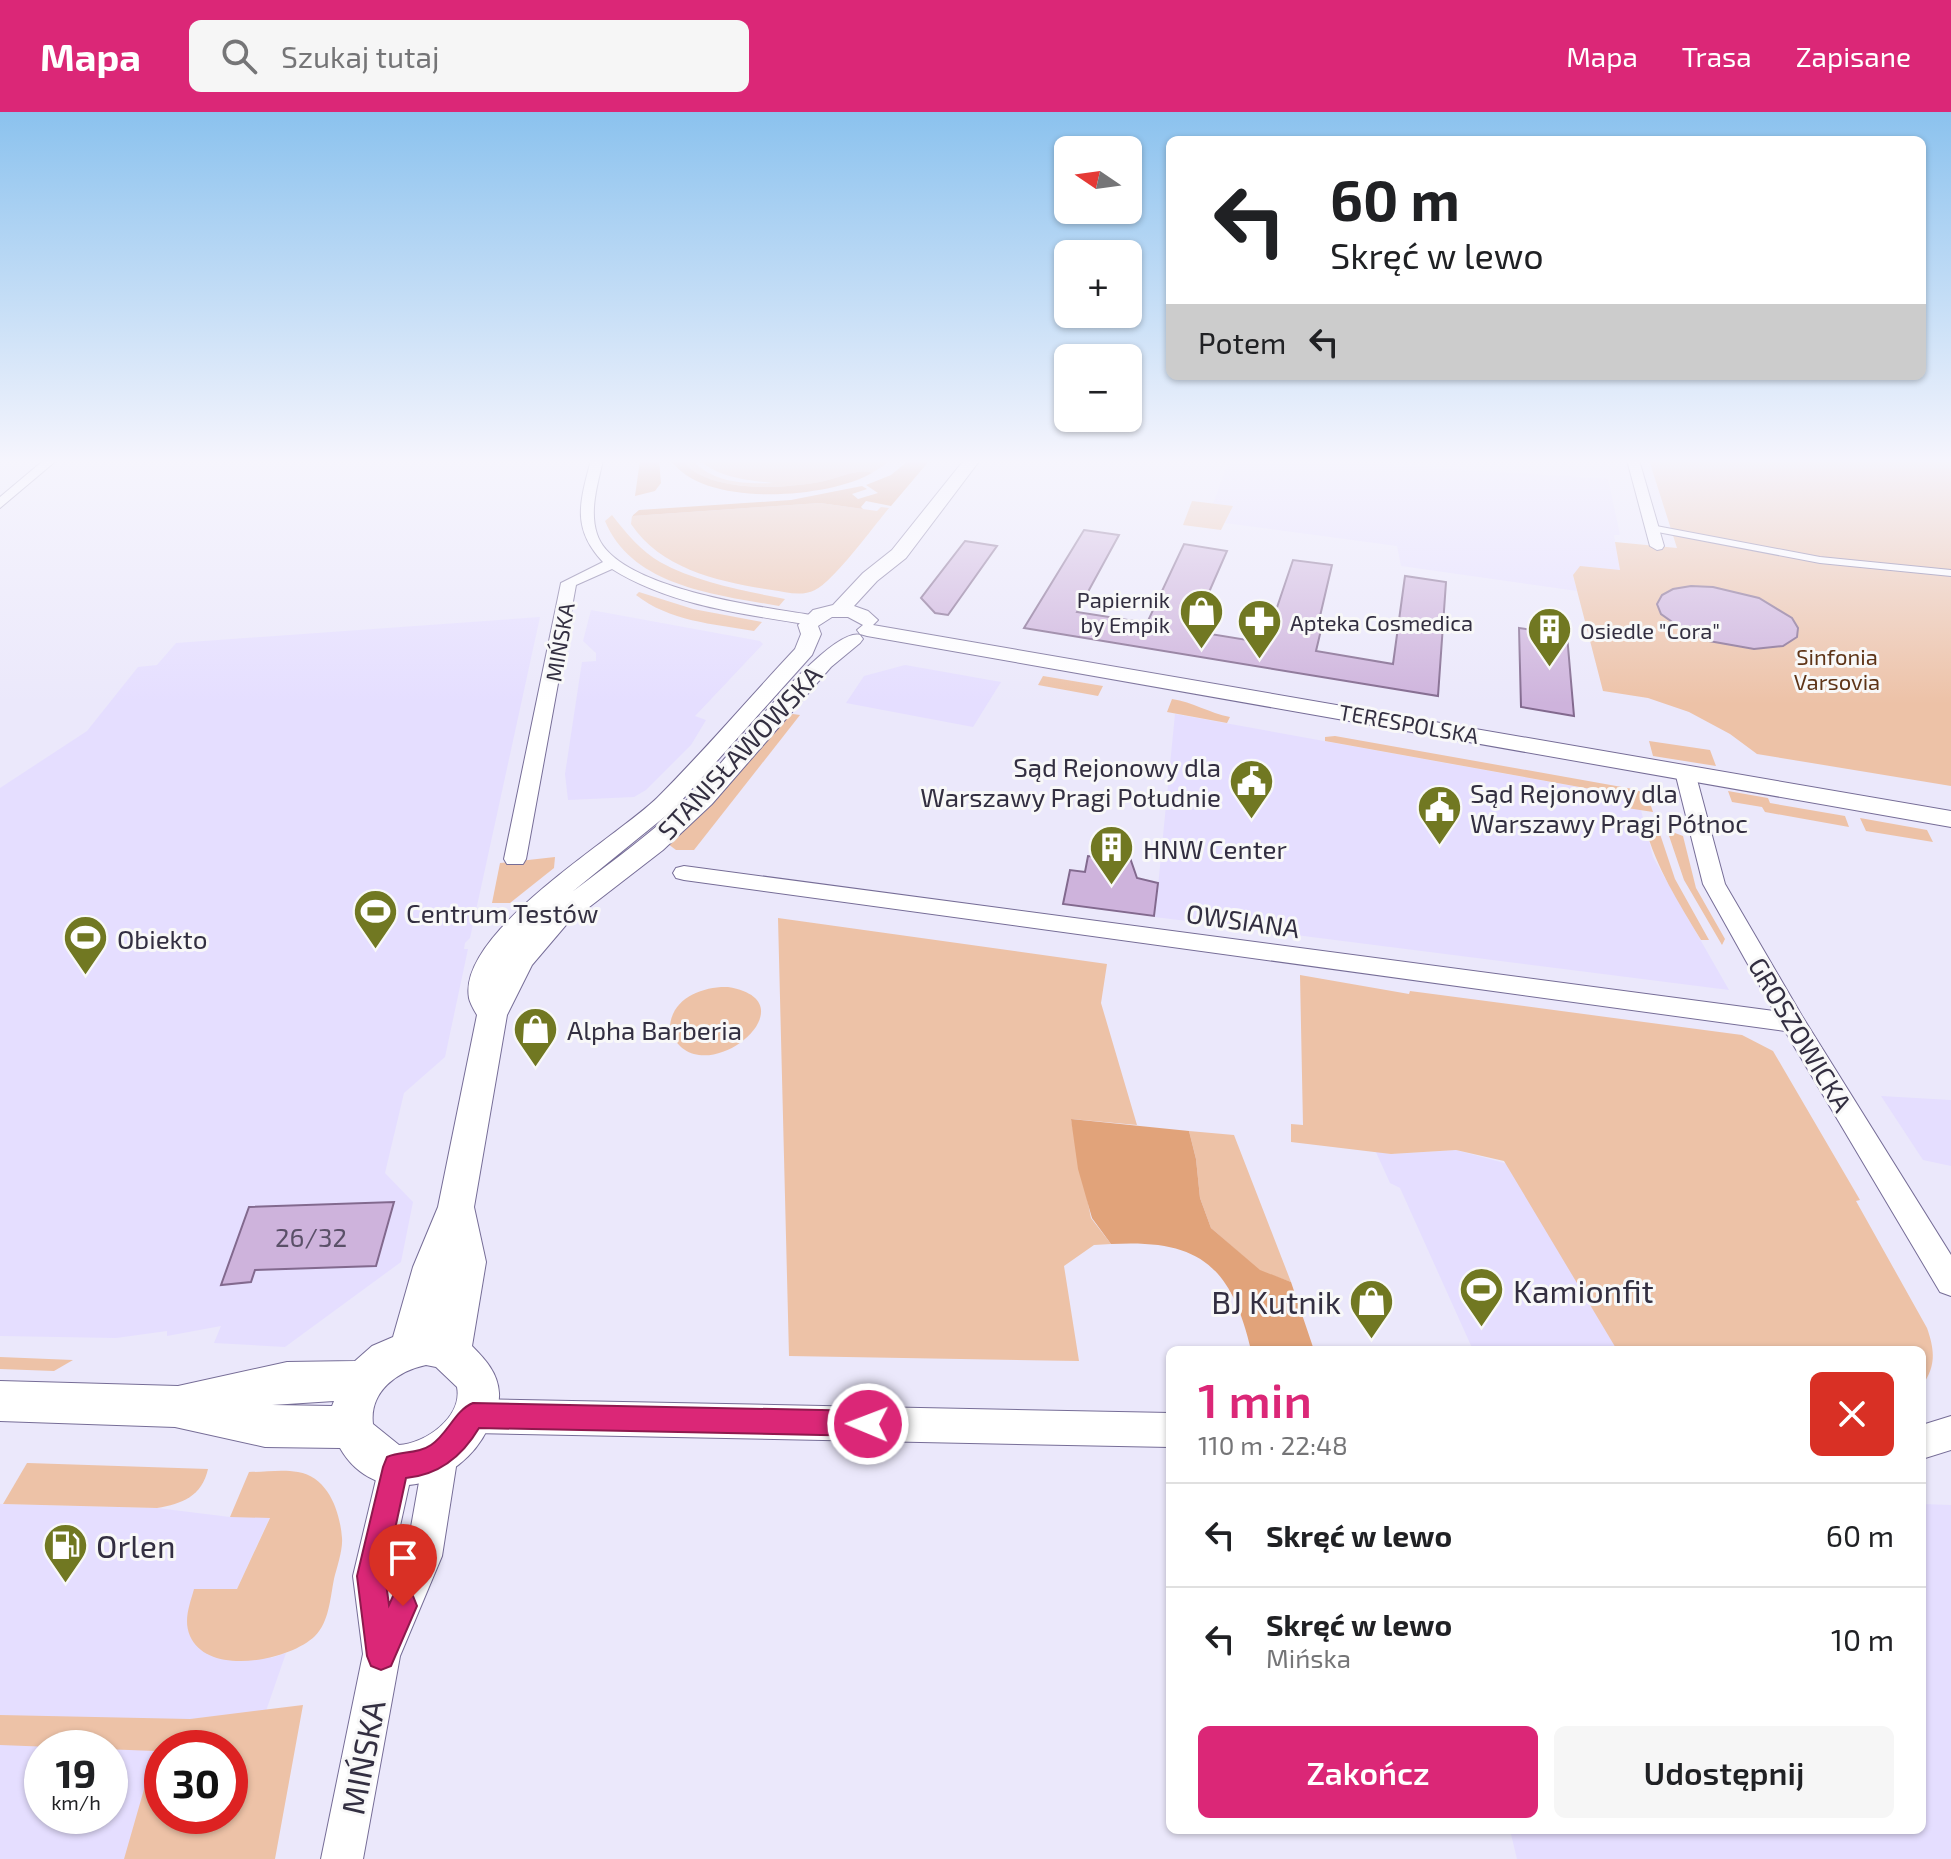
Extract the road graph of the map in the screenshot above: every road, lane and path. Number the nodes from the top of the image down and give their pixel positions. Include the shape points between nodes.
1 (593, 542) edge
2 (909, 542) edge
3 (1656, 542) edge
4 (1722, 542) edge
5 (1657, 546) dead end
6 (899, 554) junction
7 (613, 563) junction
8 (1951, 573) edge
9 (838, 611) junction
10 (811, 627) junction
11 (863, 629) junction
12 (1685, 772) junction
13 (1951, 819) edge
14 (515, 859) dead end
15 (684, 873) dead end
16 (492, 1015) junction
17 (1793, 1023) junction
18 (456, 1207) junction
19 (1951, 1282) edge
20 (409, 1348) junction
21 (451, 1352) junction
22 (363, 1381) junction
23 (0, 1401) edge
24 (175, 1406) junction
25 (473, 1416) junction
26 (352, 1427) junction
27 (1166, 1430) edge
28 (1951, 1433) edge
29 (1926, 1441) edge
30 (441, 1454) junction
31 (396, 1467) junction
32 (381, 1656) junction
33 (342, 1859) edge

1 - 7 street
2 - 6 street, STANISŁAWOWSKA
3 - 5 street
4 - 8 street via 1820,560
6 - 9 street, STANISŁAWOWSKA
6 - 11 street, STANISŁAWOWSKA
7 - 10 street via 696,599
7 - 14 street, MIŃSKA via 569,583
9 - 10 street via 822,613
9 - 11 street via 856,613
10 - 11 street via 824,640
10 - 16 street, STANISŁAWOWSKA via 800,657 673,796 571,877 505,941 487,974 484,997
11 - 12 street, TERESPOLSKA
11 - 16 street, STANISŁAWOWSKA via 823,662 686,815 556,918 520,959
12 - 13 street, TERESPOLSKA
12 - 17 street, GROSZOWICKA via 1714,884
15 - 17 street, OWSIANA
16 - 18 street
17 - 19 street, GROSZOWICKA
18 - 20 street
18 - 21 street via 467,1262
20 - 21 street
20 - 22 street
21 - 25 street via 475,1378
22 - 24 street via 287,1382
22 - 26 street via 354,1400
23 - 24 street
24 - 26 street via 265,1426
25 - 27 street
25 - 30 street
26 - 31 street via 365,1447
28 - 29 street
30 - 31 street
30 - 32 street, MIŃSKA via 424,1556
31 - 32 street, MIŃSKA via 371,1576
32 - 33 street, MIŃSKA

